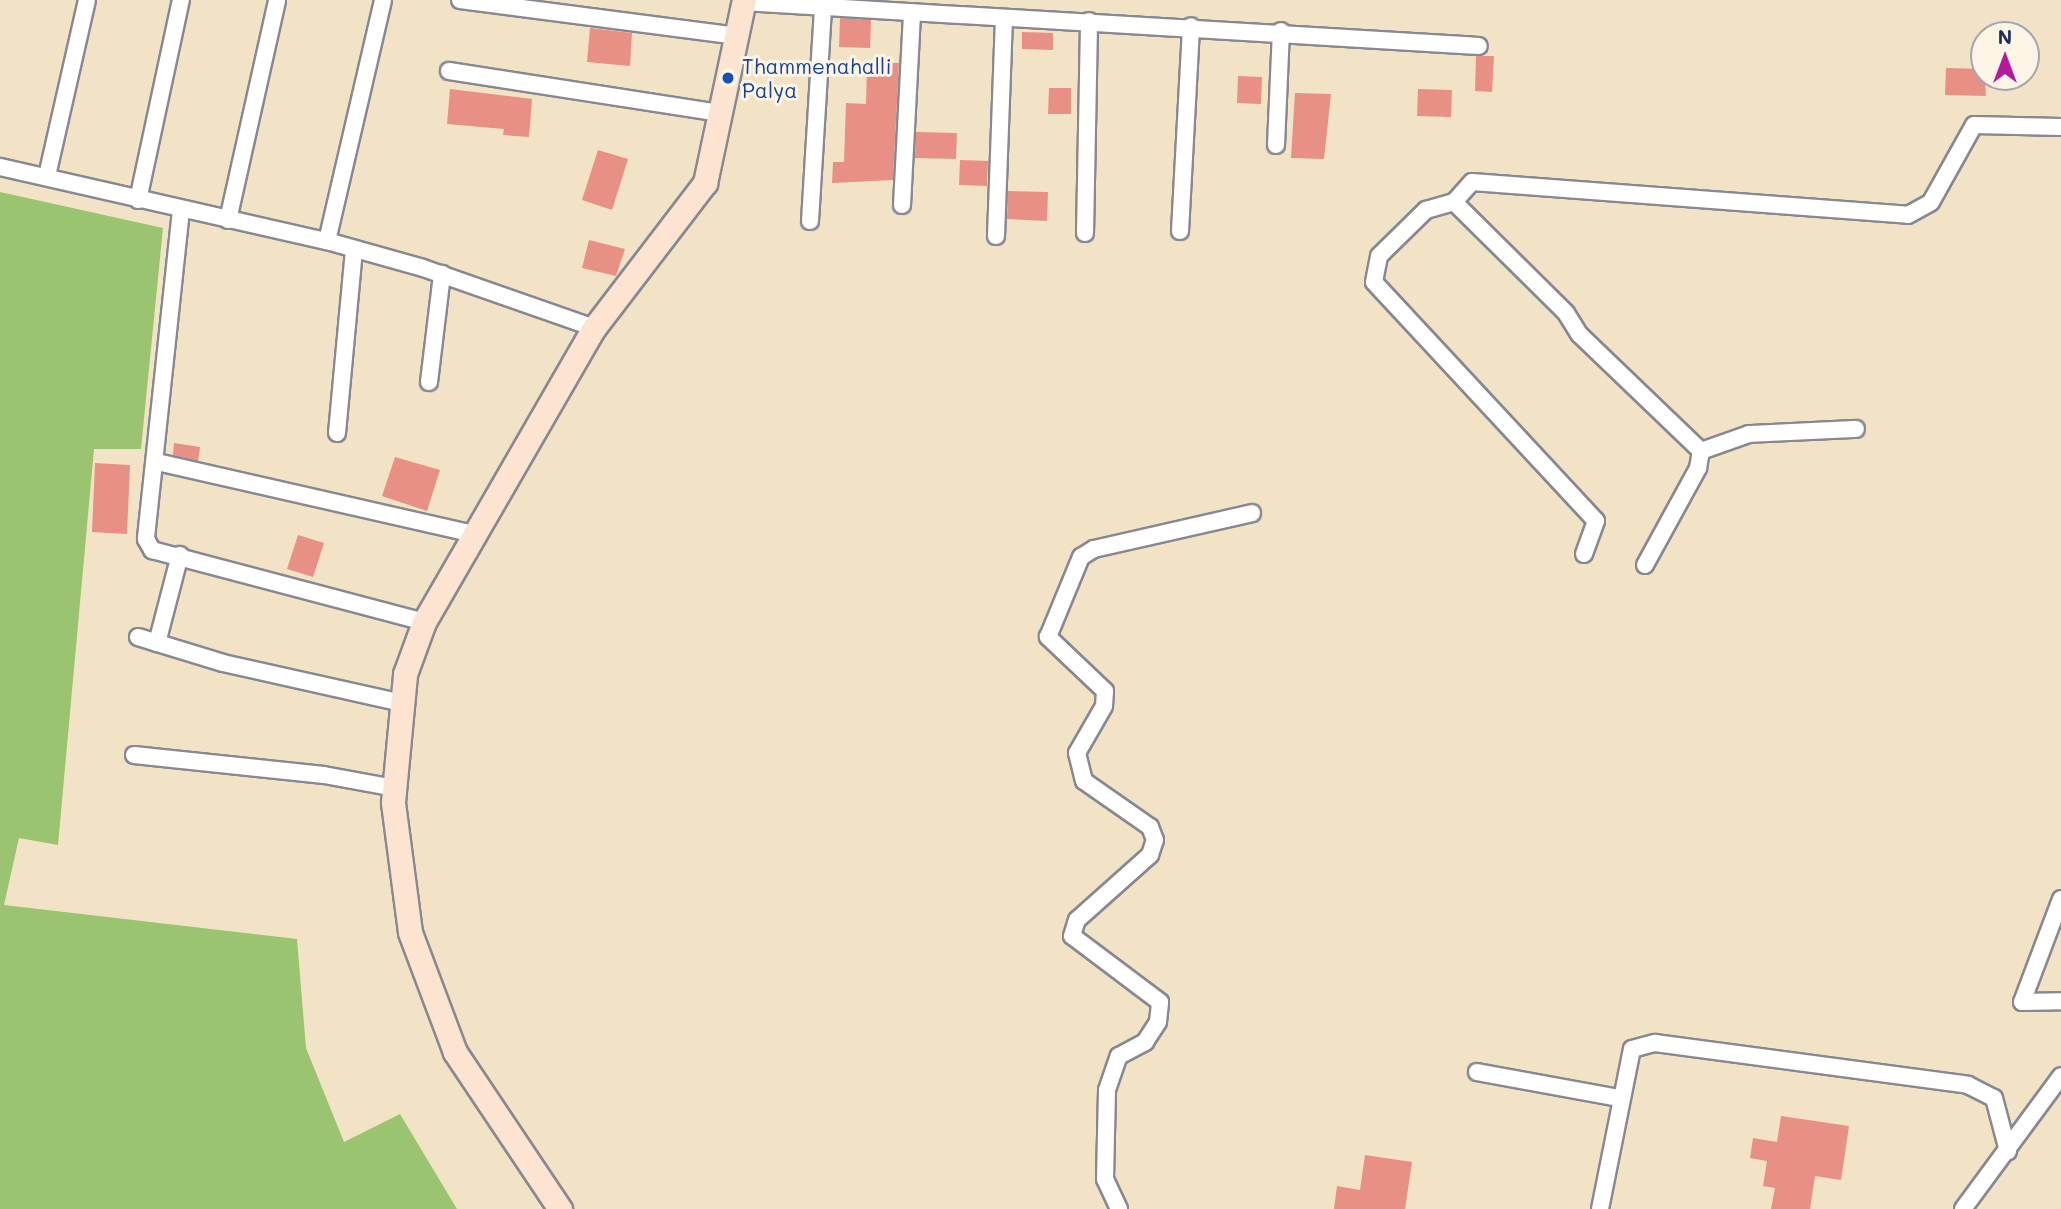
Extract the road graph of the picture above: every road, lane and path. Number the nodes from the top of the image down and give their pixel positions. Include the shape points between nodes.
1 (87, 0) edge
2 (181, 0) edge
3 (277, 0) edge
4 (383, 0) edge
5 (460, 0) edge
6 (743, 1) edge
7 (823, 10) junction
8 (912, 12) junction
9 (1004, 20) junction
10 (1089, 22) junction
11 (1191, 26) junction
12 (1281, 31) junction
13 (736, 36) junction
14 (1479, 46) dead end
15 (449, 71) dead end
16 (720, 113) junction
17 (2061, 127) edge
18 (1276, 145) dead end
19 (0, 167) edge
20 (47, 176) junction
21 (138, 200) junction
22 (1454, 202) junction
23 (902, 205) dead end
24 (181, 210) junction
25 (228, 220) junction
26 (810, 222) dead end
27 (1180, 231) dead end
28 (1085, 233) dead end
29 (996, 236) dead end
30 (327, 241) junction
31 (355, 249) junction
32 (442, 274) junction
33 (594, 328) junction
34 (429, 382) dead end
35 (1856, 429) dead end
36 (337, 433) dead end
37 (1701, 451) junction
38 (157, 462) junction
39 (1252, 513) dead end
40 (475, 534) junction
41 (1584, 554) dead end
42 (180, 555) junction
43 (1645, 565) dead end
44 (424, 622) junction
45 (138, 637) dead end
46 (157, 643) junction
47 (402, 702) junction
48 (134, 755) dead end
49 (395, 788) junction
50 (2061, 900) edge
51 (2061, 1002) edge
52 (1477, 1072) dead end
53 (2061, 1076) edge
54 (1619, 1097) junction
55 (2008, 1151) junction
56 (560, 1209) edge
57 (1119, 1209) edge
58 (1600, 1209) edge
59 (1963, 1209) edge

1 - 20 street
2 - 21 street
3 - 25 street
4 - 30 street
5 - 13 street
6 - 7 street
6 - 13 street
7 - 8 street
7 - 26 street
8 - 9 street
8 - 23 street
9 - 10 street
9 - 29 street
10 - 11 street
10 - 28 street
11 - 12 street
11 - 27 street
12 - 14 street
12 - 18 street
13 - 16 street
15 - 16 street
16 - 33 street via 705,183
17 - 22 street via 1975,125 1931,202 1909,215 1472,182
19 - 20 street
20 - 21 street
21 - 24 street
22 - 37 street via 1566,313 1579,334
22 - 41 street via 1426,210 1379,256 1374,282 1596,521
24 - 25 street
24 - 38 street
25 - 30 street
30 - 31 street
31 - 32 street
31 - 36 street
32 - 33 street
32 - 34 street
33 - 40 street
35 - 37 street via 1749,434
37 - 43 street via 1698,468
38 - 40 street
38 - 42 street via 146,538 152,550
39 - 57 street via 1094,549 1081,557 1048,637 1105,691 1104,706 1077,753 1084,781 1150,827 1155,840 1150,855 1077,920 1072,936 1160,1002 1158,1022 1145,1042 1119,1056 1107,1090 1105,1179
40 - 44 street
42 - 44 street
42 - 46 street
44 - 47 street via 405,674
45 - 46 street
46 - 47 street via 223,663
47 - 49 street
48 - 49 street via 324,775
49 - 56 street via 410,932 455,1052
50 - 51 street via 2022,1002
52 - 54 street
53 - 55 street
54 - 55 street via 1632,1049 1655,1043 1954,1083 1994,1098
54 - 58 street
55 - 59 street

